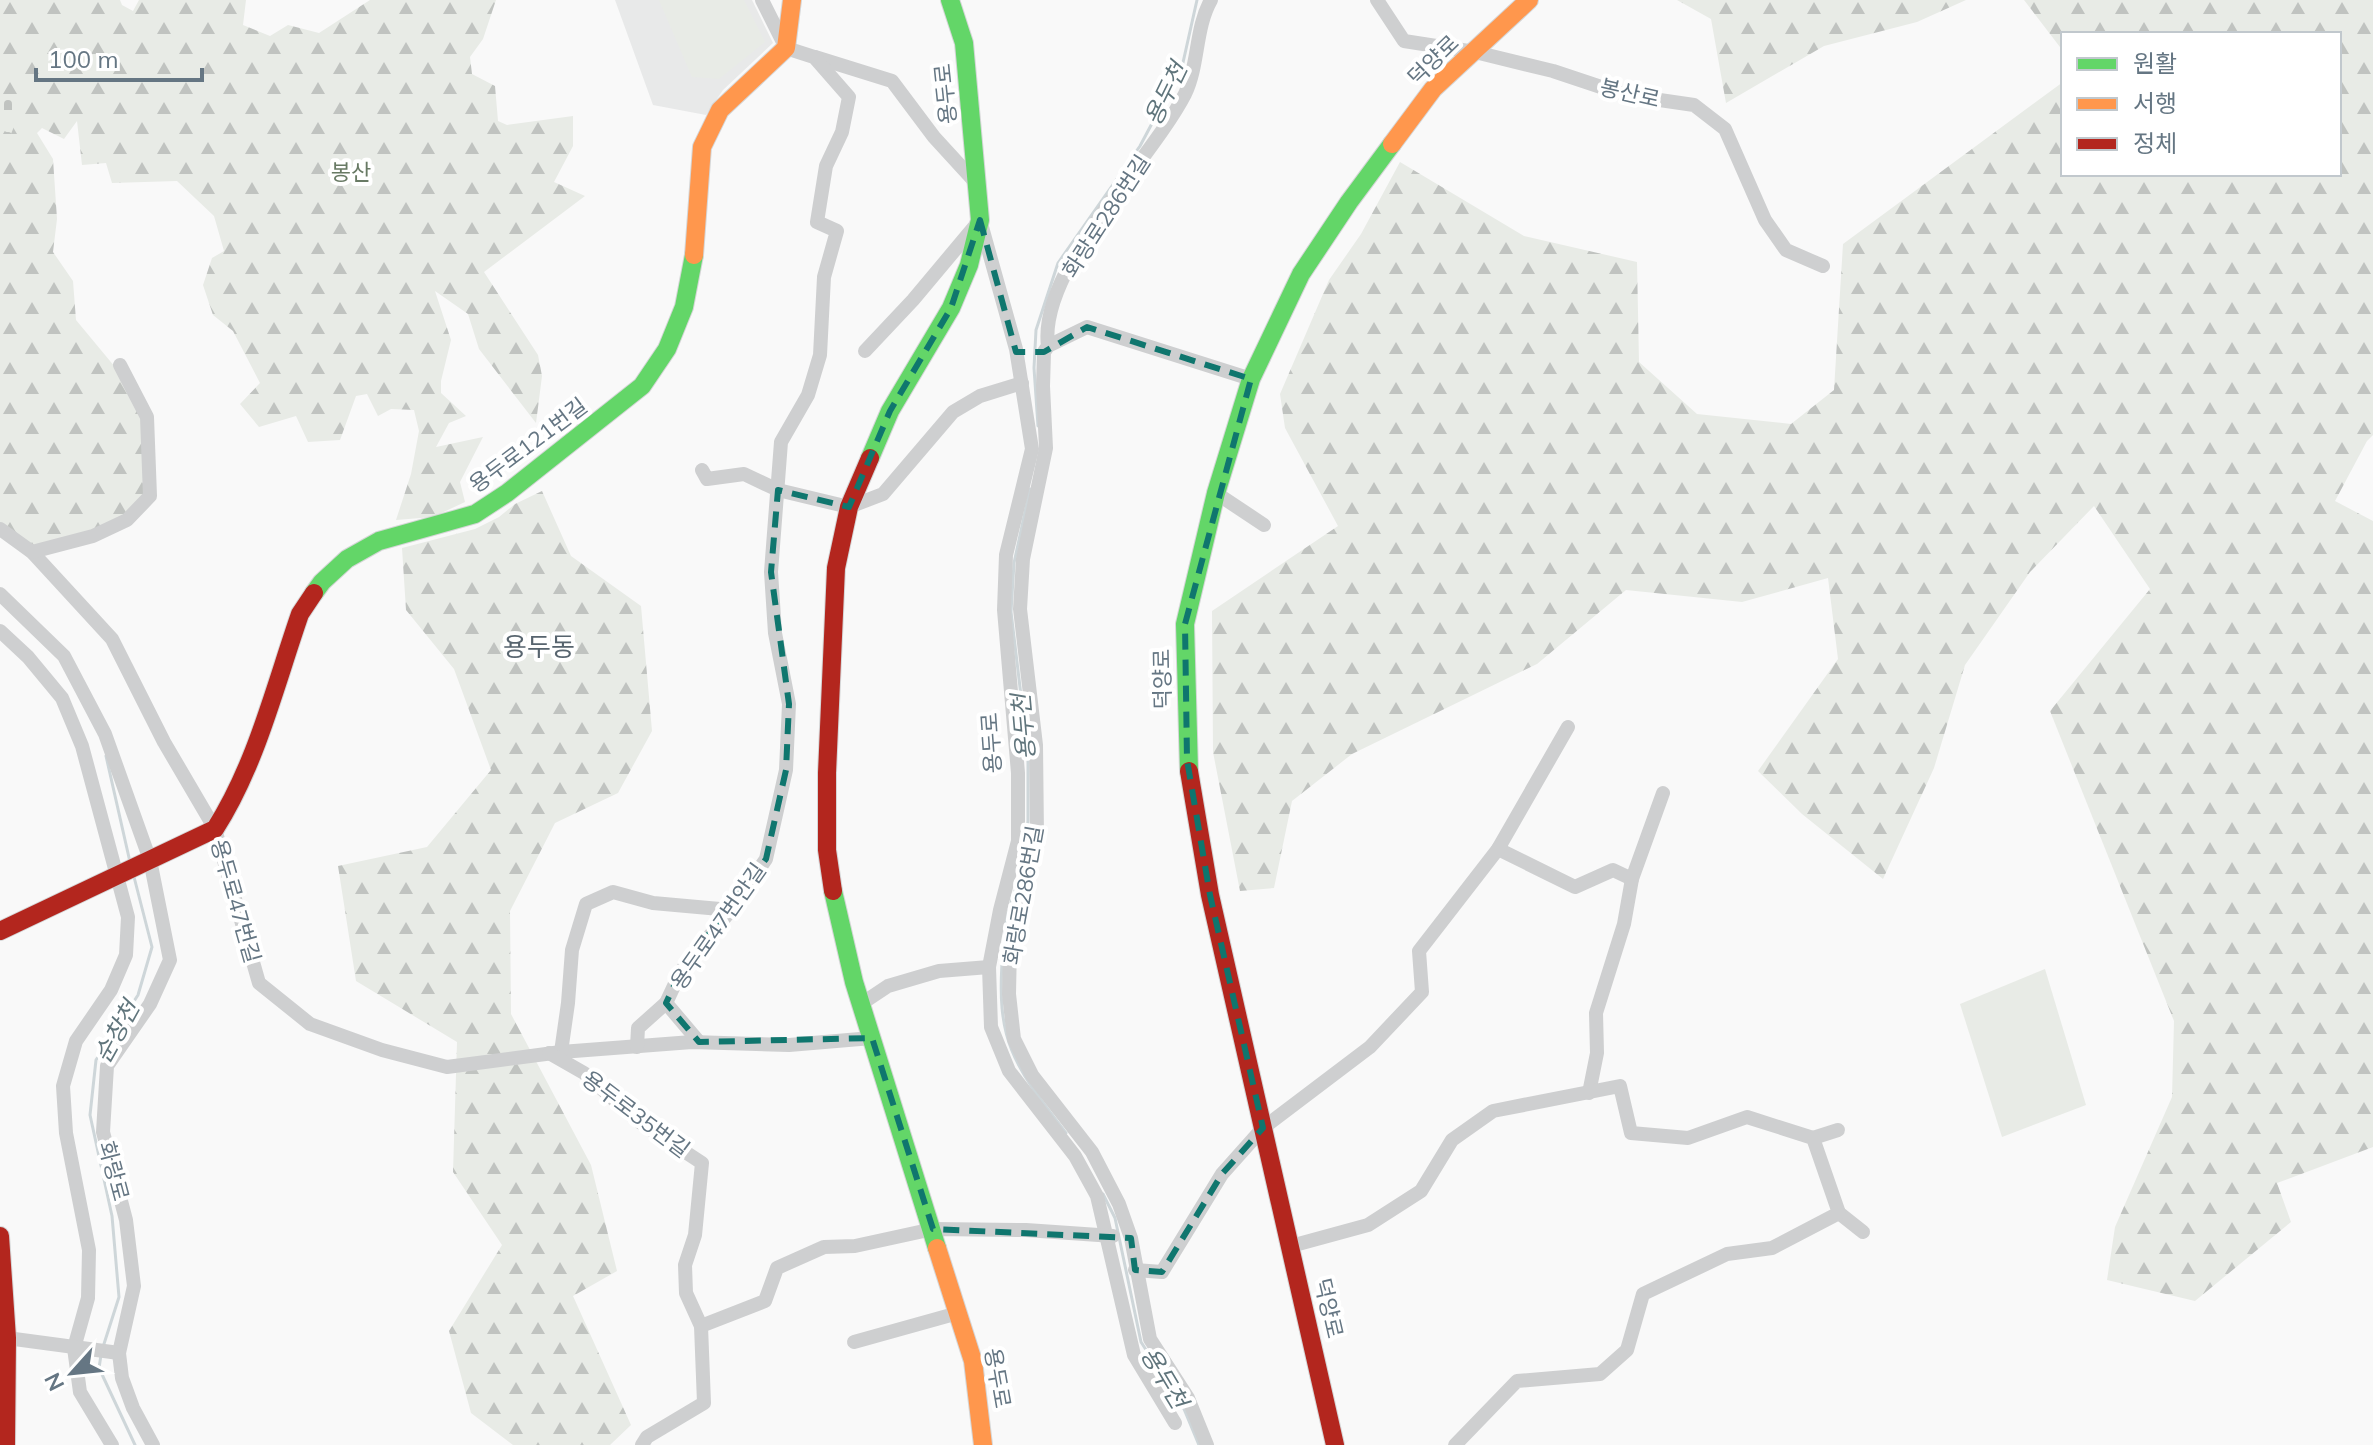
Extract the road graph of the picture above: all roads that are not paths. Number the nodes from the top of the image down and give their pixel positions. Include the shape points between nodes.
1 (762, 0) edge
2 (792, 0) edge
3 (950, 0) edge
4 (1211, 0) edge
5 (1377, 0) edge
6 (1529, 0) edge
7 (786, 48) junction
8 (1475, 52) junction
9 (814, 57) junction
10 (977, 184) junction
11 (980, 220) junction
12 (1823, 266) dead end
13 (1046, 349) junction
14 (865, 351) dead end
15 (1016, 352) junction
16 (120, 365) dead end
17 (1251, 379) junction
18 (1022, 383) junction
19 (702, 470) dead end
20 (778, 490) junction
21 (1216, 493) junction
22 (849, 507) junction
23 (1264, 525) dead end
24 (0, 529) edge
25 (32, 552) junction
26 (0, 594) edge
27 (0, 631) edge
28 (1568, 727) dead end
29 (1663, 793) dead end
30 (215, 829) junction
31 (1498, 849) junction
32 (146, 862) junction
33 (120, 874) junction
34 (1632, 879) junction
35 (731, 910) junction
36 (0, 931) edge
37 (989, 967) junction
38 (666, 1003) junction
39 (861, 1004) junction
40 (872, 1038) junction
41 (699, 1042) junction
42 (637, 1047) junction
43 (555, 1052) junction
44 (1589, 1093) junction
45 (1263, 1128) junction
46 (1838, 1130) dead end
47 (1813, 1138) junction
48 (1839, 1213) junction
49 (933, 1229) junction
50 (1863, 1232) dead end
51 (1108, 1235) junction
52 (0, 1236) edge
53 (1131, 1238) junction
54 (1291, 1246) junction
55 (1135, 1270) junction
56 (958, 1313) junction
57 (701, 1326) junction
58 (7, 1338) junction
59 (854, 1342) dead end
60 (76, 1348) junction
61 (115, 1352) junction
62 (1175, 1423) dead end
63 (6, 1445) edge
64 (112, 1445) edge
65 (153, 1445) edge
66 (642, 1445) edge
67 (983, 1445) edge
68 (1207, 1445) edge
69 (1335, 1445) edge
70 (1455, 1445) edge

1 - 7 street
2 - 7 main road
3 - 10 main road, 용두로 via 964,43
4 - 13 street, 화랑로286번길 via 1186,91 1074,261 1055,298
5 - 8 street, 봉산로 via 1404,41
6 - 8 main road, 덕양로
7 - 9 street
7 - 30 main road, 용두로121번길 via 720,110 702,147 694,260 684,307 667,349 642,386 475,514 379,541 347,559 322,582 300,614 245,771
8 - 12 street, 봉산로 via 1625,95 1694,105 1725,129 1765,220 1786,250
8 - 17 main road, 덕양로 via 1433,89 1349,202 1301,274
9 - 10 street, 용두로 via 892,81
9 - 20 street, 용두로47번안길 via 849,97 842,132 826,166 817,222 837,231 824,277 820,355 808,395 781,442
10 - 11 main road, 용두로
11 - 14 street
11 - 15 street, 용두로
11 - 22 main road, 용두로 via 951,308 890,411
13 - 15 street
13 - 17 street via 1087,327
13 - 53 street, 화랑로286번길 via 1046,448 1023,559 1020,609 1036,745 1037,836 1010,945 1009,994 1014,1039 1032,1075 1092,1152
15 - 18 street, 용두로
16 - 25 street via 147,417 150,496 127,520 93,536
17 - 21 main road, 덕양로
18 - 22 street via 980,396 953,412 883,494
18 - 37 street, 용두로 via 1032,449 1006,555 1004,610 1018,773 1018,841
19 - 20 street via 707,479 744,474
20 - 22 street
20 - 35 street, 용두로47번안길 via 771,572 775,633 789,704 786,770 766,859
21 - 23 street
21 - 45 main road, 덕양로 via 1185,624 1187,760 1210,895
22 - 39 main road, 용두로 via 836,568 827,850
24 - 25 street, 용두로47번길
25 - 30 street, 용두로47번길 via 112,639
26 - 32 street, 화랑로 via 64,656 105,734
27 - 33 street via 62,698
28 - 31 street
29 - 34 street
30 - 32 main road
30 - 43 street, 용두로47번길 via 259,983 310,1024 447,1067
31 - 34 street via 1575,887 1613,870
31 - 45 street via 1419,951 1422,992 1370,1047
32 - 33 main road
32 - 61 street, 화랑로 via 170,960 150,1004 107,1066 103,1132 126,1220 134,1286
33 - 36 main road
33 - 60 street via 128,917 126,955 111,990 76,1041 63,1086 66,1133 89,1250 88,1298
34 - 44 street via 1596,1013 1597,1053
35 - 38 street, 용두로47번안길 via 681,971
35 - 43 street via 653,903 613,892 586,904 572,950
37 - 39 street via 939,971 888,986
37 - 51 street, 용두로 via 991,1027 1009,1071 1075,1156 1097,1196
38 - 41 street, 용두로47번안길
38 - 42 street via 638,1028
39 - 40 main road, 용두로
40 - 41 street, 용두로47번길 via 789,1045
40 - 49 main road, 용두로
41 - 42 street, 용두로47번길
42 - 43 street, 용두로47번길
43 - 57 street, 용두로35번길 via 638,1121 702,1163 695,1235 685,1265 686,1293
44 - 47 street via 1620,1086 1631,1133 1688,1138 1747,1117
44 - 54 street via 1493,1111 1452,1140 1421,1191 1368,1225
45 - 54 main road, 덕양로
45 - 55 street via 1222,1174 1162,1272
46 - 47 street
47 - 48 street
48 - 50 street
48 - 70 street via 1772,1248 1727,1254 1643,1294 1627,1350 1600,1374 1517,1381
49 - 51 street
49 - 56 main road, 용두로
49 - 57 street via 855,1246 824,1247 777,1268 765,1301
51 - 53 street
51 - 62 street, 용두로 via 1134,1355
52 - 58 main road
53 - 55 street, 화랑로286번길
54 - 69 main road, 덕양로
55 - 68 street, 화랑로286번길 via 1150,1339 1188,1398
56 - 59 street
56 - 67 main road, 용두로 via 973,1361
57 - 66 street, 용두로35번길 via 704,1403
58 - 60 street
58 - 63 main road
60 - 61 street
60 - 64 street via 80,1392
61 - 65 street, 화랑로 via 133,1408

